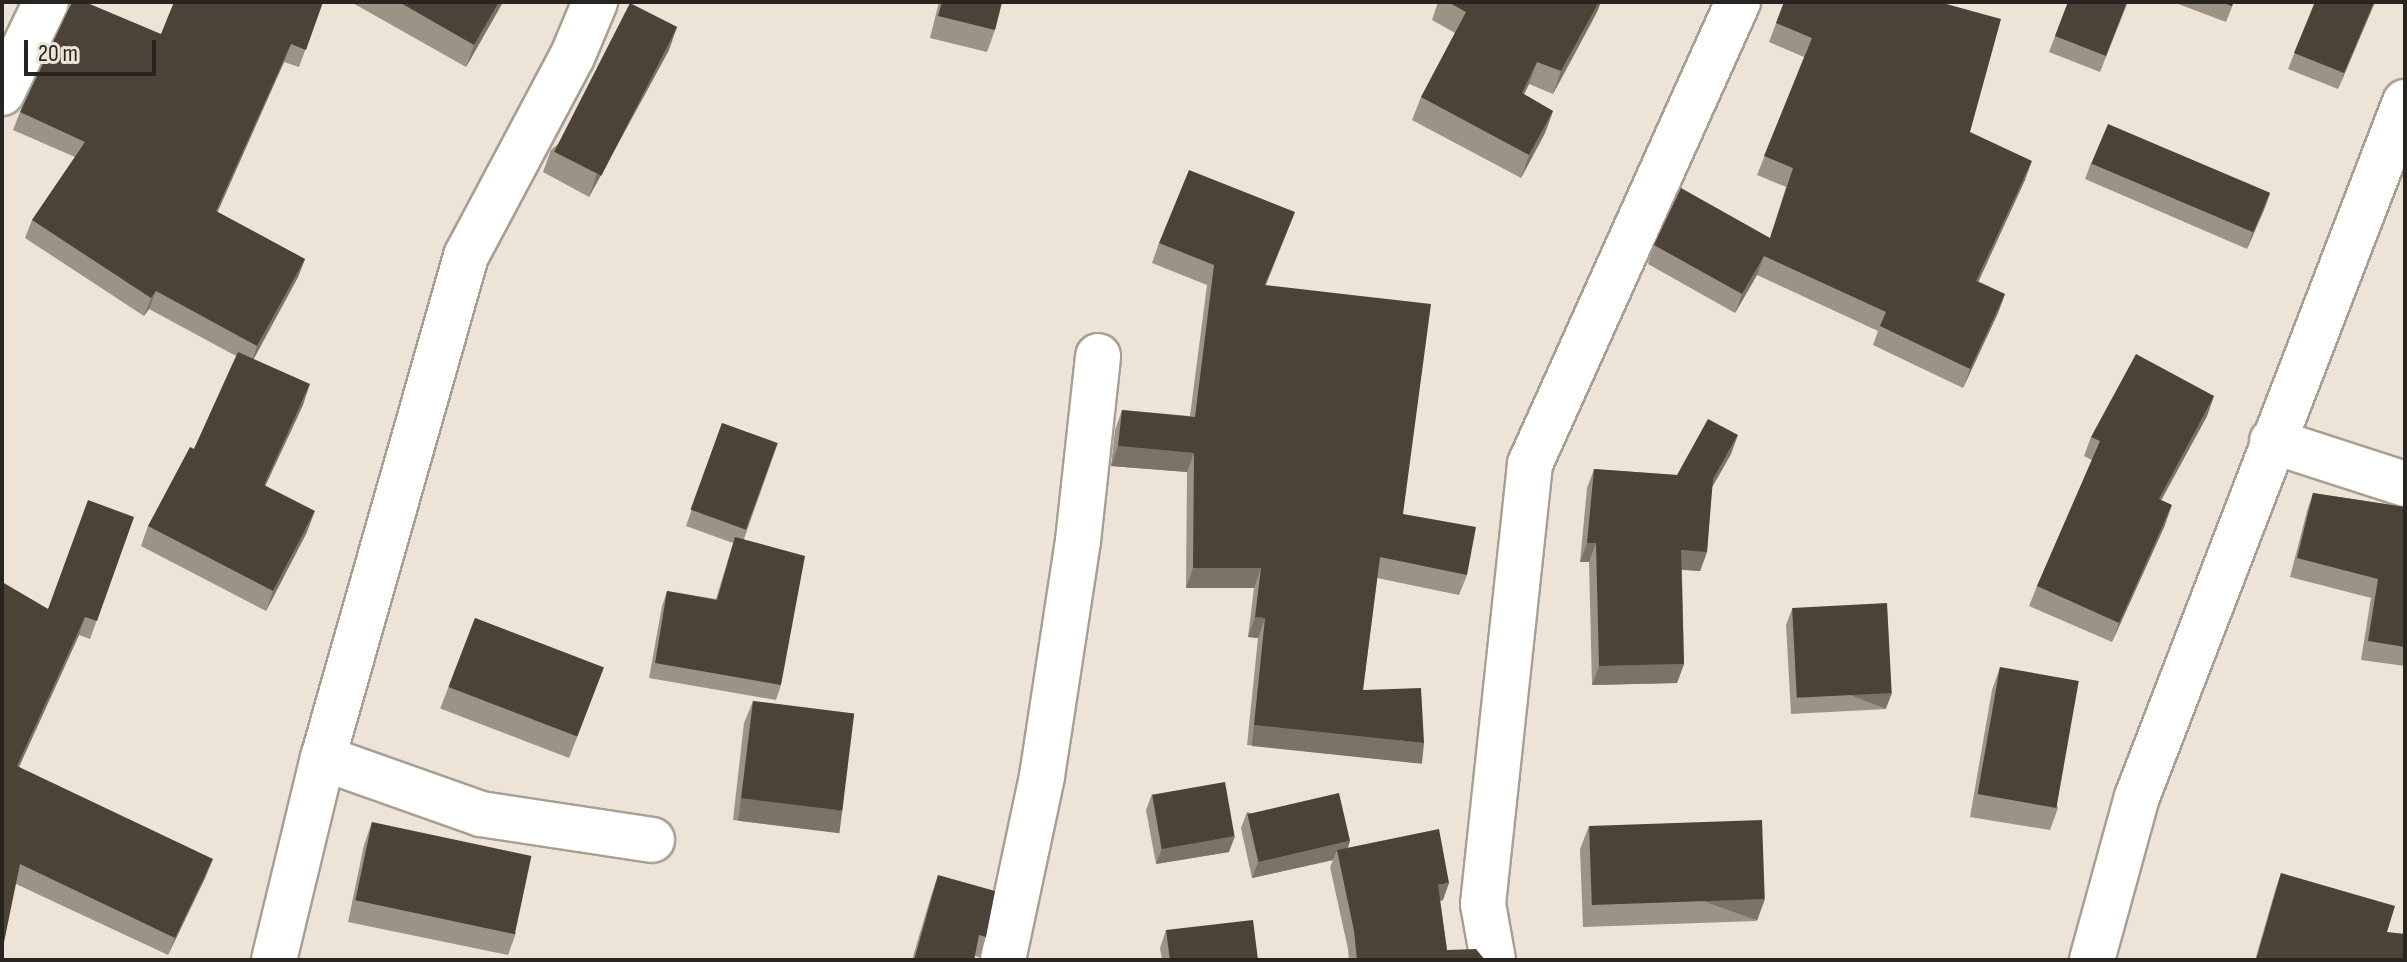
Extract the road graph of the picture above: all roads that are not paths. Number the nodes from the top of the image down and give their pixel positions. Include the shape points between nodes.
1 (46, 2) edge
2 (595, 2) edge
3 (1738, 2) edge
4 (2, 93) edge
5 (2405, 102) edge
6 (1098, 356) dead end
7 (2272, 441) junction
8 (2405, 484) edge
9 (323, 758) junction
10 (652, 840) dead end
11 (274, 960) edge
12 (1003, 960) edge
13 (1493, 960) edge
14 (2092, 960) edge

1 - 4 street
2 - 9 street via 572,57 466,256
3 - 13 street via 1530,464 1483,904
5 - 7 street
6 - 12 street via 1042,776
7 - 8 street
7 - 14 street via 2137,797
9 - 10 street via 481,814
9 - 11 street

